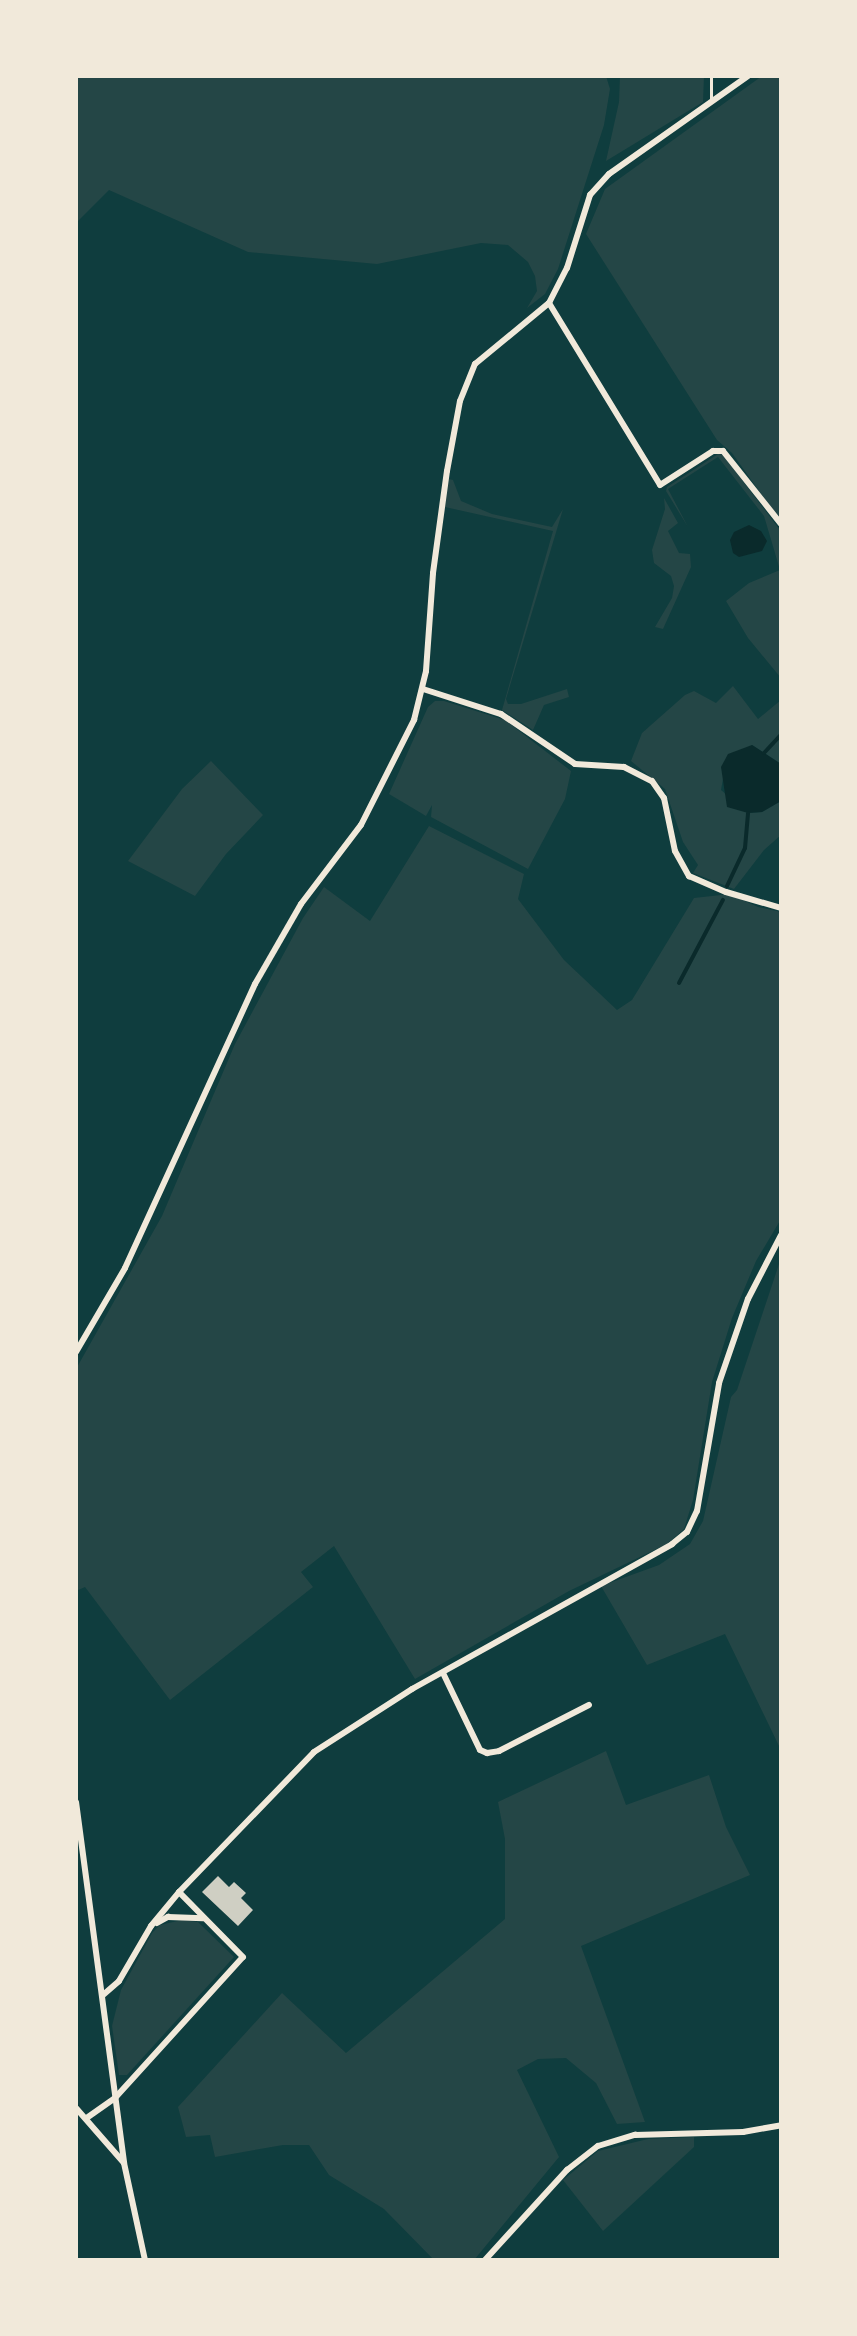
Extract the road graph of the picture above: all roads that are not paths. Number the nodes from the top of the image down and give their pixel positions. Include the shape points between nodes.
1 (711, 76) edge
2 (748, 76) edge
3 (711, 103) junction
4 (549, 303) junction
5 (781, 524) edge
6 (423, 689) junction
7 (781, 908) edge
8 (781, 1235) edge
9 (76, 1352) edge
10 (443, 1673) junction
11 (589, 1705) dead end
12 (76, 1802) edge
13 (179, 1892) junction
14 (203, 1918) junction
15 (151, 1926) junction
16 (103, 1995) junction
17 (115, 2098) junction
18 (76, 2108) edge
19 (88, 2117) junction
20 (781, 2125) edge
21 (124, 2163) junction
22 (145, 2260) edge
23 (485, 2260) edge

1 - 3 lane
2 - 3 street
3 - 4 street via 609,174 590,195 567,268
4 - 5 street via 660,485 713,451 723,451
4 - 6 street via 475,364 460,401 440,511
6 - 7 street via 501,714 575,764 624,767 652,781 664,798 679,862 689,876
6 - 9 street via 383,787 301,904 255,984 125,1268
8 - 10 street via 748,1299 719,1383 697,1511 687,1532
10 - 11 street via 480,1750 487,1753
10 - 13 street via 314,1752
12 - 16 street
13 - 14 street
13 - 15 street
14 - 15 street via 168,1917
14 - 17 street via 243,1957
15 - 16 street via 119,1981
16 - 17 street
17 - 19 street
17 - 21 street
18 - 19 street
19 - 21 street
20 - 23 street via 743,2132 635,2135 598,2146 567,2170
21 - 22 street

